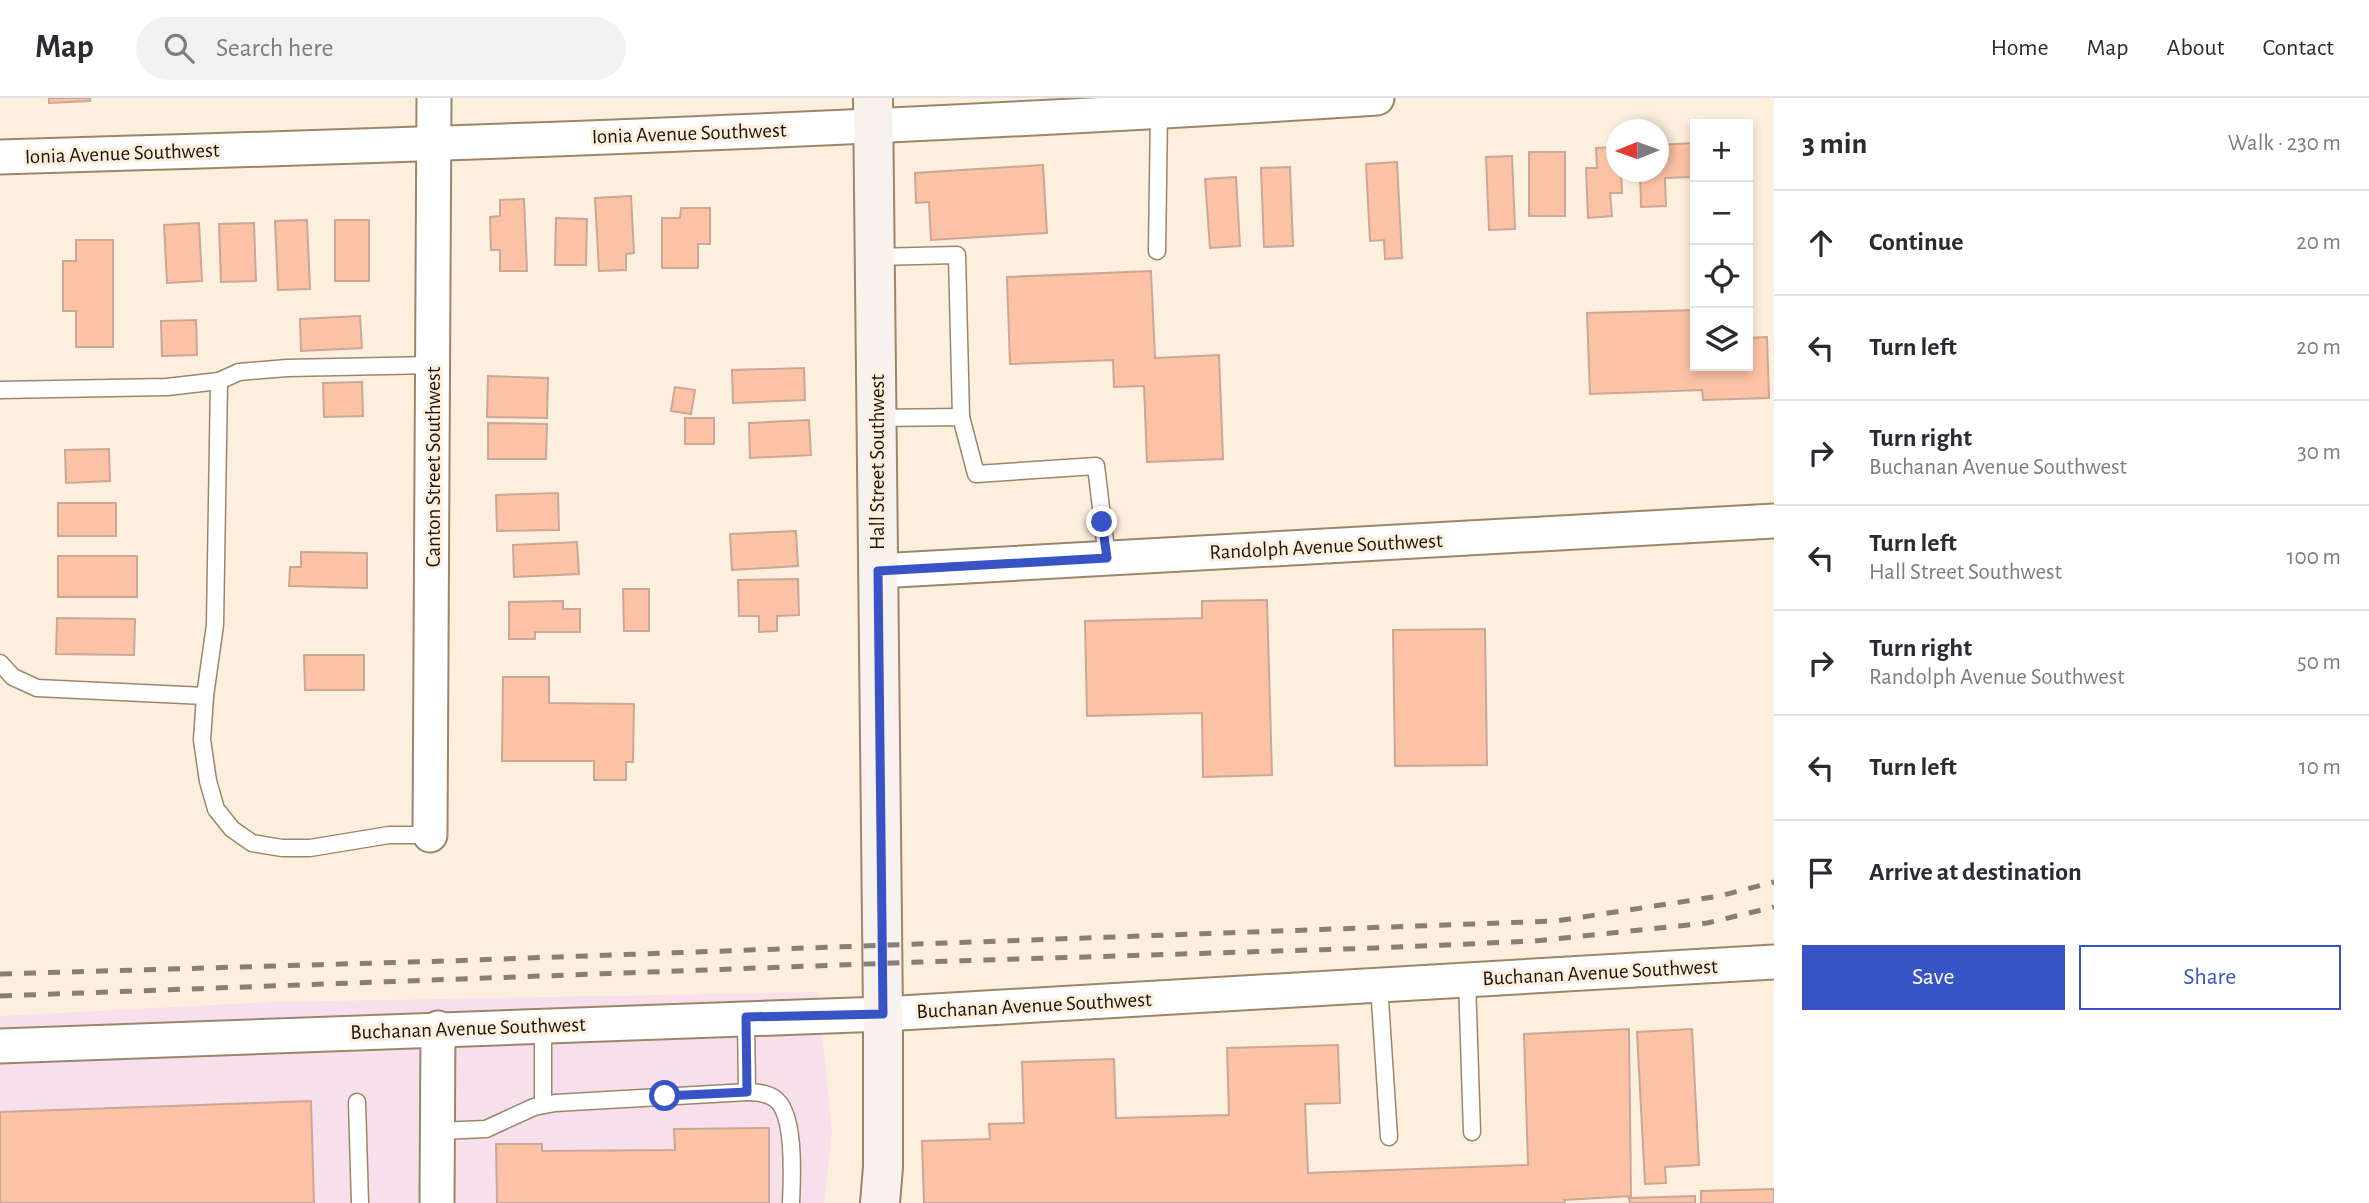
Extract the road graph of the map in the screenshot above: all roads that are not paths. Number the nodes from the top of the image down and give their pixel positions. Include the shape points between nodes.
1 (435, 98) edge
2 (1377, 98) edge
3 (1176, 107) edge
4 (873, 112) edge
5 (435, 144) junction
6 (0, 157) edge
7 (1157, 251) dead end
8 (876, 257) junction
9 (434, 365) junction
10 (219, 382) junction
11 (0, 390) edge
12 (961, 417) junction
13 (876, 418) junction
14 (1774, 521) edge
15 (1107, 558) junction
16 (878, 571) junction
17 (0, 663) edge
18 (205, 696) junction
19 (430, 835) joint
20 (1774, 962) edge
21 (1467, 980) junction
22 (1379, 985) junction
23 (883, 1014) junction
24 (746, 1017) junction
25 (543, 1026) junction
26 (438, 1028) junction
27 (0, 1046) edge
28 (747, 1092) junction
29 (357, 1102) dead end
30 (543, 1105) junction
31 (438, 1131) junction
32 (1472, 1132) dead end
33 (1389, 1137) dead end
34 (360, 1203) edge
35 (438, 1203) edge
36 (791, 1203) edge
37 (880, 1203) edge

1 - 5 street, Canton Street Southwest
2 - 3 street, Ionia Avenue Southwest
3 - 4 street, Ionia Avenue Southwest via 996,114
3 - 7 lane
4 - 5 street, Ionia Avenue Southwest
4 - 8 main road, Hall Street Southwest
5 - 6 street, Ionia Avenue Southwest
5 - 9 street, Canton Street Southwest
8 - 12 lane via 957,256
8 - 13 main road, Hall Street Southwest
9 - 10 lane via 287,368 239,372
9 - 19 street, Canton Street Southwest
10 - 11 lane
10 - 18 lane via 215,625
12 - 13 lane
12 - 15 lane via 976,474 1096,466
13 - 16 main road, Hall Street Southwest
14 - 15 street, Randolph Avenue Southwest
15 - 16 street, Randolph Avenue Southwest
16 - 23 main road, Hall Street Southwest
17 - 18 lane via 13,677 37,688
18 - 19 lane via 202,740 216,809 232,829 252,843 310,848 389,835
20 - 21 street, Buchanan Avenue Southwest
21 - 22 street, Buchanan Avenue Southwest
21 - 32 lane
22 - 23 street, Buchanan Avenue Southwest
22 - 33 lane
23 - 24 street, Buchanan Avenue Southwest
23 - 37 main road, Hall Street Southwest
24 - 25 street, Buchanan Avenue Southwest
24 - 28 lane
25 - 26 street, Buchanan Avenue Southwest
25 - 30 lane
26 - 27 street, Buchanan Avenue Southwest
26 - 31 street
28 - 30 lane
28 - 36 lane via 776,1099 785,1112 790,1131
29 - 34 lane
30 - 31 lane via 486,1129
31 - 35 street

